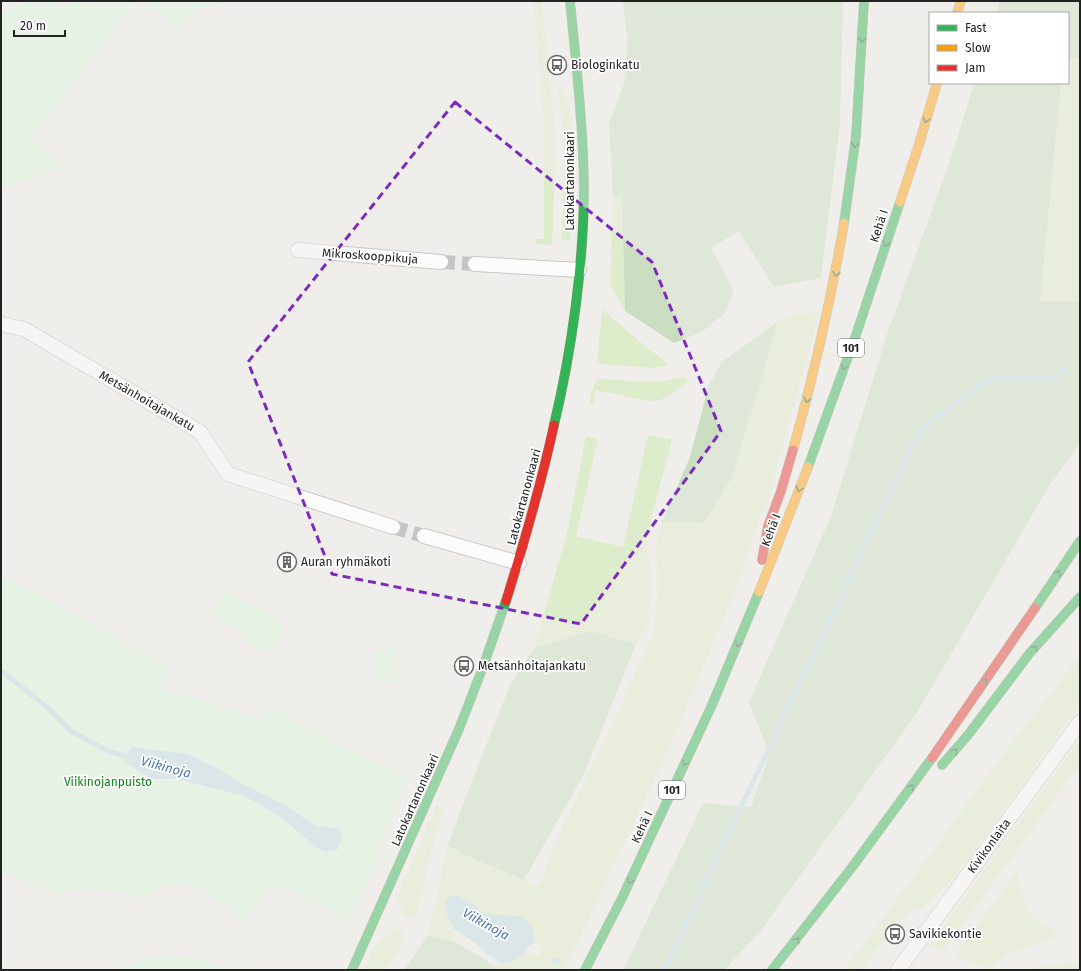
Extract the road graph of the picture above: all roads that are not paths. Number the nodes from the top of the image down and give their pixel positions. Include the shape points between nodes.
1 (570, 1) edge
2 (864, 1) edge
3 (961, 1) edge
4 (957, 12) edge
5 (937, 84) edge
6 (298, 250) dead end
7 (441, 262) tunnel mouth
8 (475, 264) tunnel mouth
9 (579, 270) junction
10 (1, 324) edge
11 (393, 527) tunnel mouth
12 (424, 536) tunnel mouth
13 (1080, 541) edge
14 (519, 563) junction
15 (1080, 596) edge
16 (753, 608) junction
17 (1080, 722) edge
18 (937, 770) dead end
19 (922, 788) dead end
20 (855, 864) junction
21 (352, 970) edge
22 (586, 970) edge
23 (772, 970) edge
24 (898, 970) edge

1 - 9 main road, Latokartanonkaari via 582,126 583,211
2 -> 16 main road via 856,136 834,286 808,396 781,491 768,526
3 - 4 main road
5 -> 16 main road, Kehä I / 101 via 856,334
6 - 7 street, Mikroskooppikuja
8 - 9 street
9 - 14 main road, Latokartanonkaari via 566,376
10 - 11 street, Metsänhoitajankatu via 24,329 200,432 228,474
12 - 14 street
20 -> 13 main road via 947,737
14 - 21 main road, Latokartanonkaari via 458,731
18 -> 15 main road via 968,735 1029,654
16 -> 22 main road, Kehä I / 101 via 702,726
17 - 24 street, Kivikonlaita
19 - 20 main road
23 -> 20 main road

